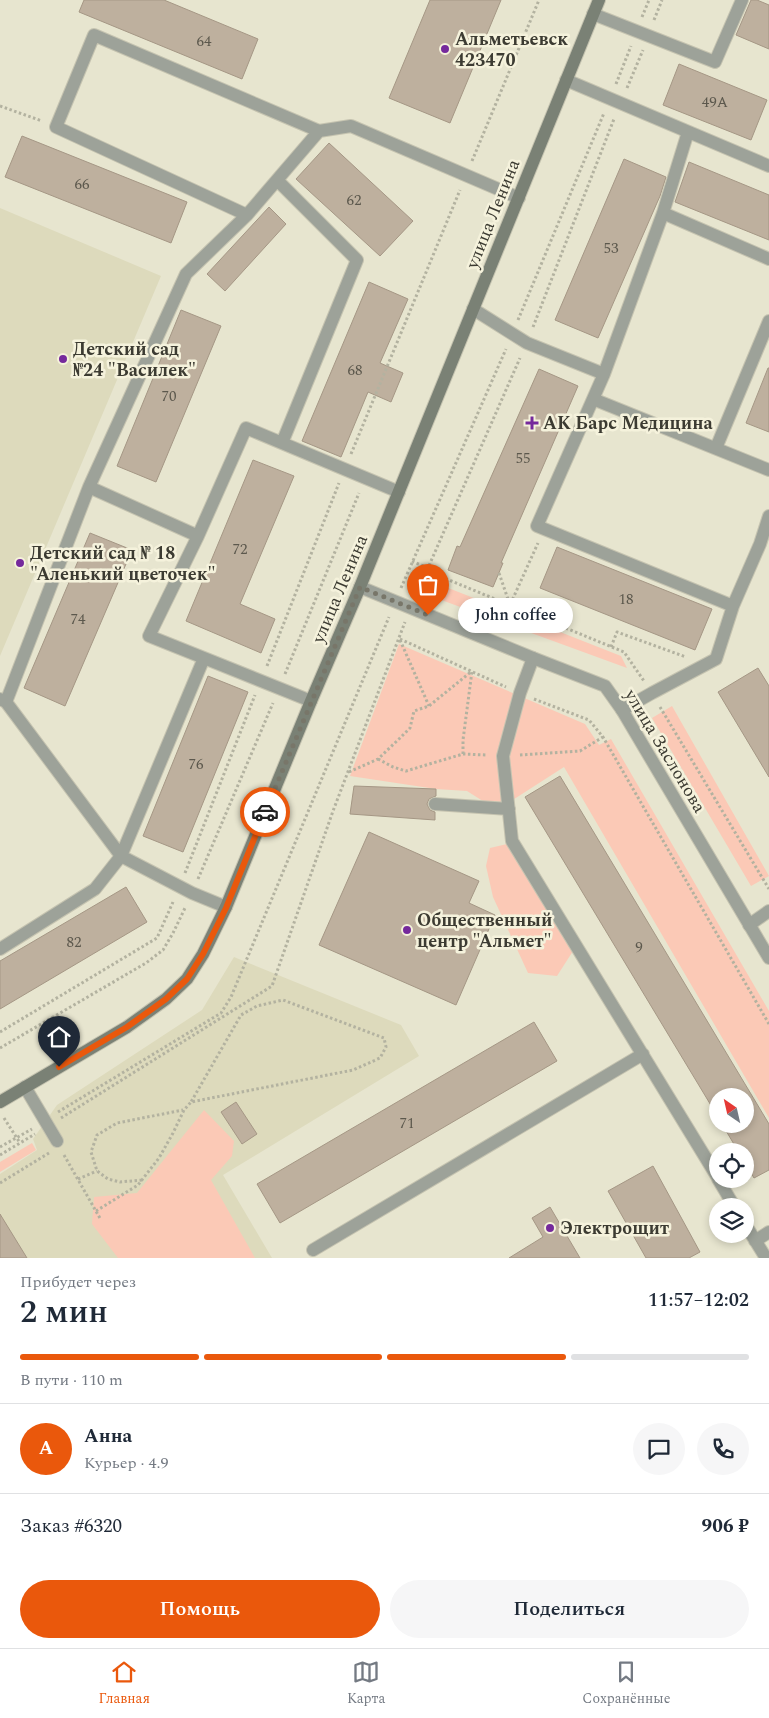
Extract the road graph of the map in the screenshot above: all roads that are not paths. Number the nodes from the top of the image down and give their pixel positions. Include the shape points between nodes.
1 (599, 0) edge
2 (742, 0) edge
3 (593, 14) junction
4 (566, 80) junction
5 (319, 131) junction
6 (688, 132) junction
7 (769, 166) edge
8 (277, 180) junction
9 (518, 198) junction
10 (663, 213) junction
11 (247, 215) junction
12 (769, 259) edge
13 (473, 309) junction
14 (769, 321) edge
15 (604, 374) junction
16 (593, 399) junction
17 (282, 443) junction
18 (716, 448) junction
19 (769, 470) edge
20 (89, 488) junction
21 (399, 492) junction
22 (769, 516) edge
23 (198, 536) junction
24 (764, 546) edge
25 (360, 587) junction
26 (732, 606) junction
27 (204, 658) junction
28 (533, 658) junction
29 (3, 701) edge
30 (311, 701) junction
31 (622, 710) junction
32 (436, 804) dead end
33 (509, 809) junction
34 (122, 856) junction
35 (226, 908) junction
36 (769, 911) edge
37 (749, 925) junction
38 (0, 949) edge
39 (769, 958) edge
40 (643, 1054) junction
41 (25, 1087) junction
42 (0, 1102) edge
43 (58, 1144) road end
44 (709, 1164) edge
45 (769, 1232) edge
46 (755, 1241) joint
47 (313, 1250) dead end
48 (766, 1258) edge

1 - 3 main road, улица Ленина
2 - 3 street via 715,62
3 - 4 main road, улица Ленина
4 - 6 street
4 - 9 main road, улица Ленина
5 - 8 street
5 - 9 street via 351,126
5 - 11 street via 94,35 56,127
6 - 7 street
6 - 10 street
8 - 11 street
8 - 17 street via 358,260
9 - 13 main road, улица Ленина
10 - 12 street
10 - 15 street
11 - 20 street via 186,274
13 - 15 street via 527,343
13 - 21 main road, улица Ленина
14 - 18 street
15 - 16 street
16 - 18 street
16 - 26 street via 537,526
17 - 21 street
17 - 23 street via 246,428
18 - 19 street
20 - 23 street
20 - 29 street
21 - 25 main road, улица Ленина
22 - 24 street
23 - 27 street via 149,636
24 - 26 street
25 - 28 street, улица Заслонова
25 - 30 main road, улица Ленина
26 - 31 street via 716,659
27 - 30 street
27 - 34 street
28 - 31 street, улица Заслонова via 605,686
28 - 33 street via 520,693 504,756
29 - 34 street
30 - 35 main road, улица Ленина
31 - 37 street, улица Заслонова
32 - 33 street
33 - 40 street via 512,841
34 - 35 street
34 - 38 street via 96,889
35 - 41 main road, улица Ленина via 187,979 166,999 127,1027
36 - 37 street
37 - 39 street, улица Заслонова
40 - 44 street
40 - 47 street
41 - 42 main road, улица Ленина
41 - 43 street
45 - 46 street
46 - 48 street

